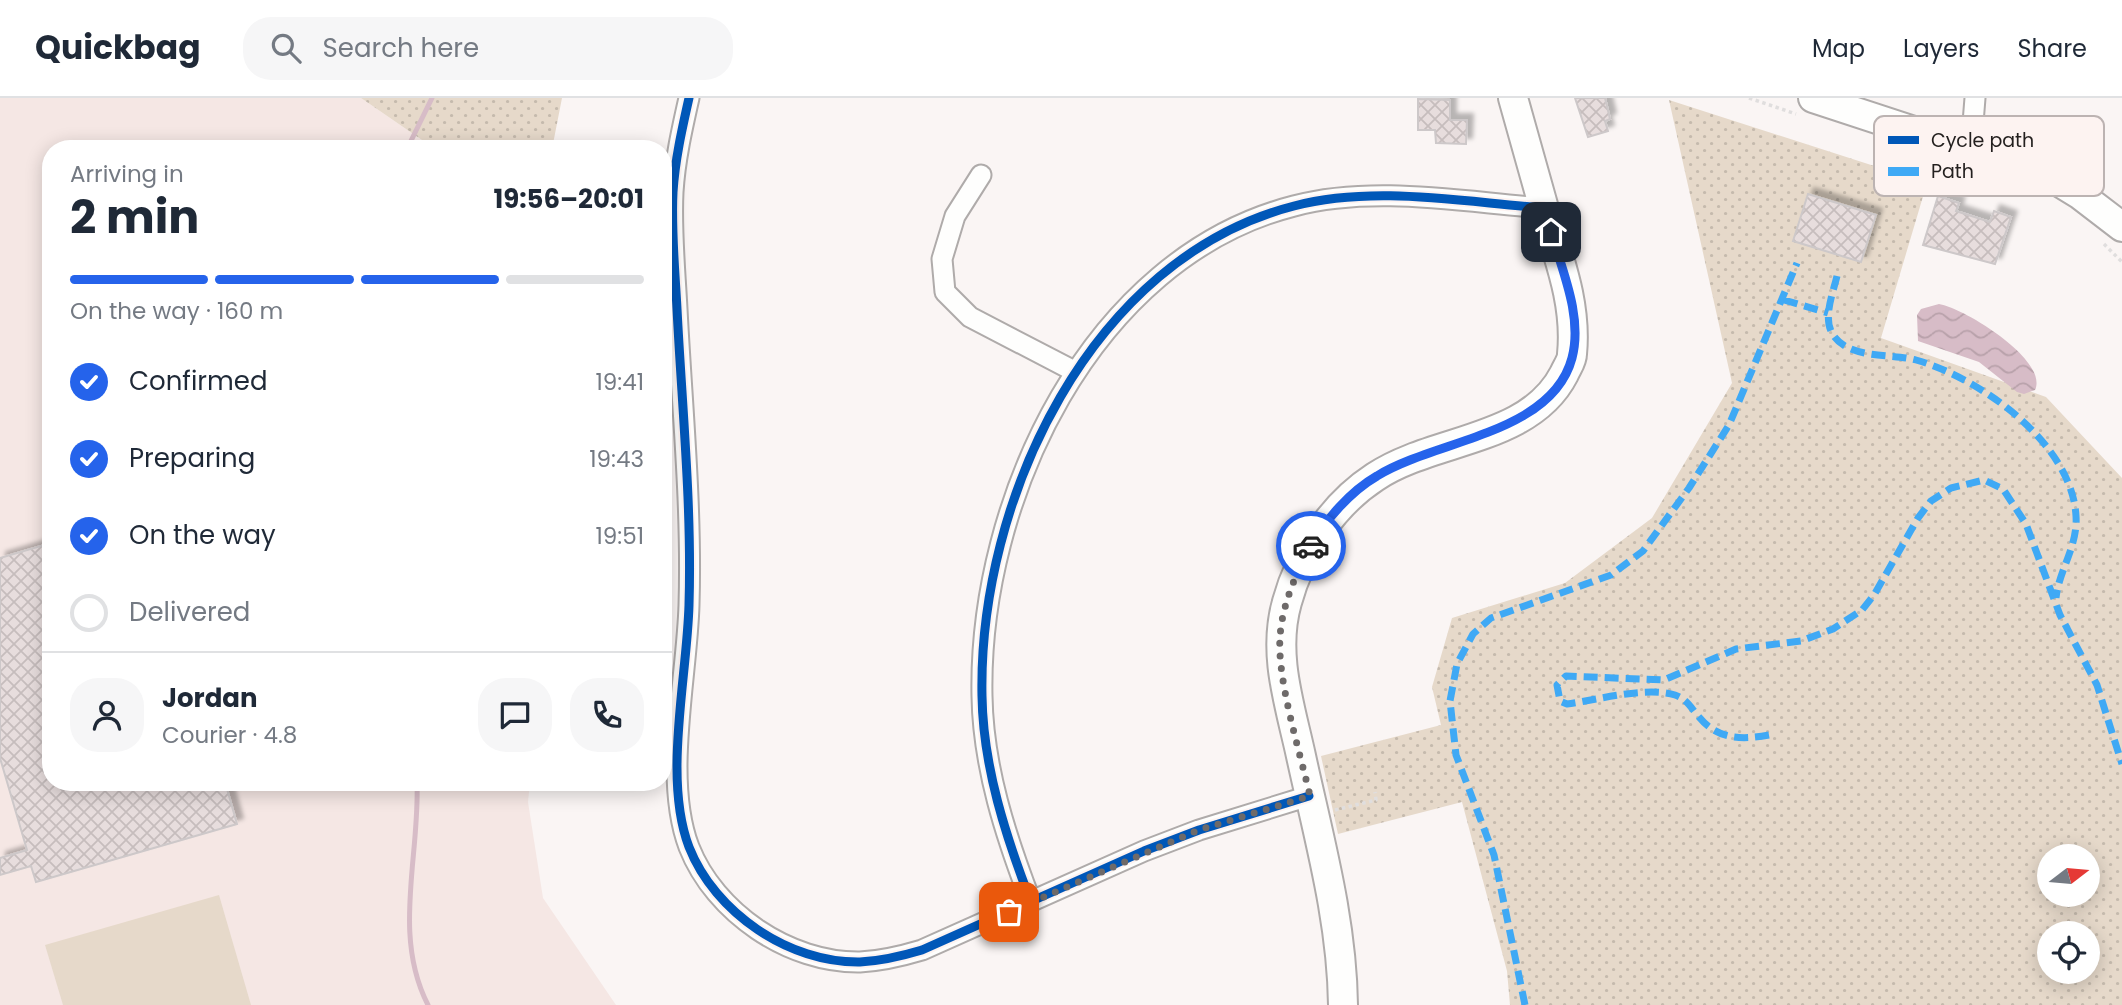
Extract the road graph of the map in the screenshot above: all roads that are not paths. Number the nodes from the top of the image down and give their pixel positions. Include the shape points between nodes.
1 (689, 98) edge
2 (1513, 98) edge
3 (1975, 98) edge
4 (1811, 108) edge
5 (1974, 116) edge
6 (1874, 124) edge
7 (981, 175) dead end
8 (2082, 196) edge
9 (1544, 208) junction
10 (2112, 234) edge
11 (1074, 371) junction
12 (1310, 796) junction
13 (1031, 902) junction
14 (1343, 1005) edge

1 - 13 street via 679,140 673,218 689,566 677,779 689,847 704,874 746,923 768,937 827,959 859,962 922,950
2 - 9 street
3 - 5 street
4 - 6 street
7 - 11 street via 955,216 942,259 945,292 970,317
8 - 10 street
9 - 11 street via 1347,196 1293,206 1192,251 1151,281
9 - 12 street via 1572,304 1572,358 1558,385 1538,408 1519,418 1376,476 1351,495 1299,567 1280,638 1284,688
11 - 13 street via 1036,445 1011,510 984,640 987,753 1000,810
12 - 13 street via 1199,830
12 - 14 street via 1339,932

